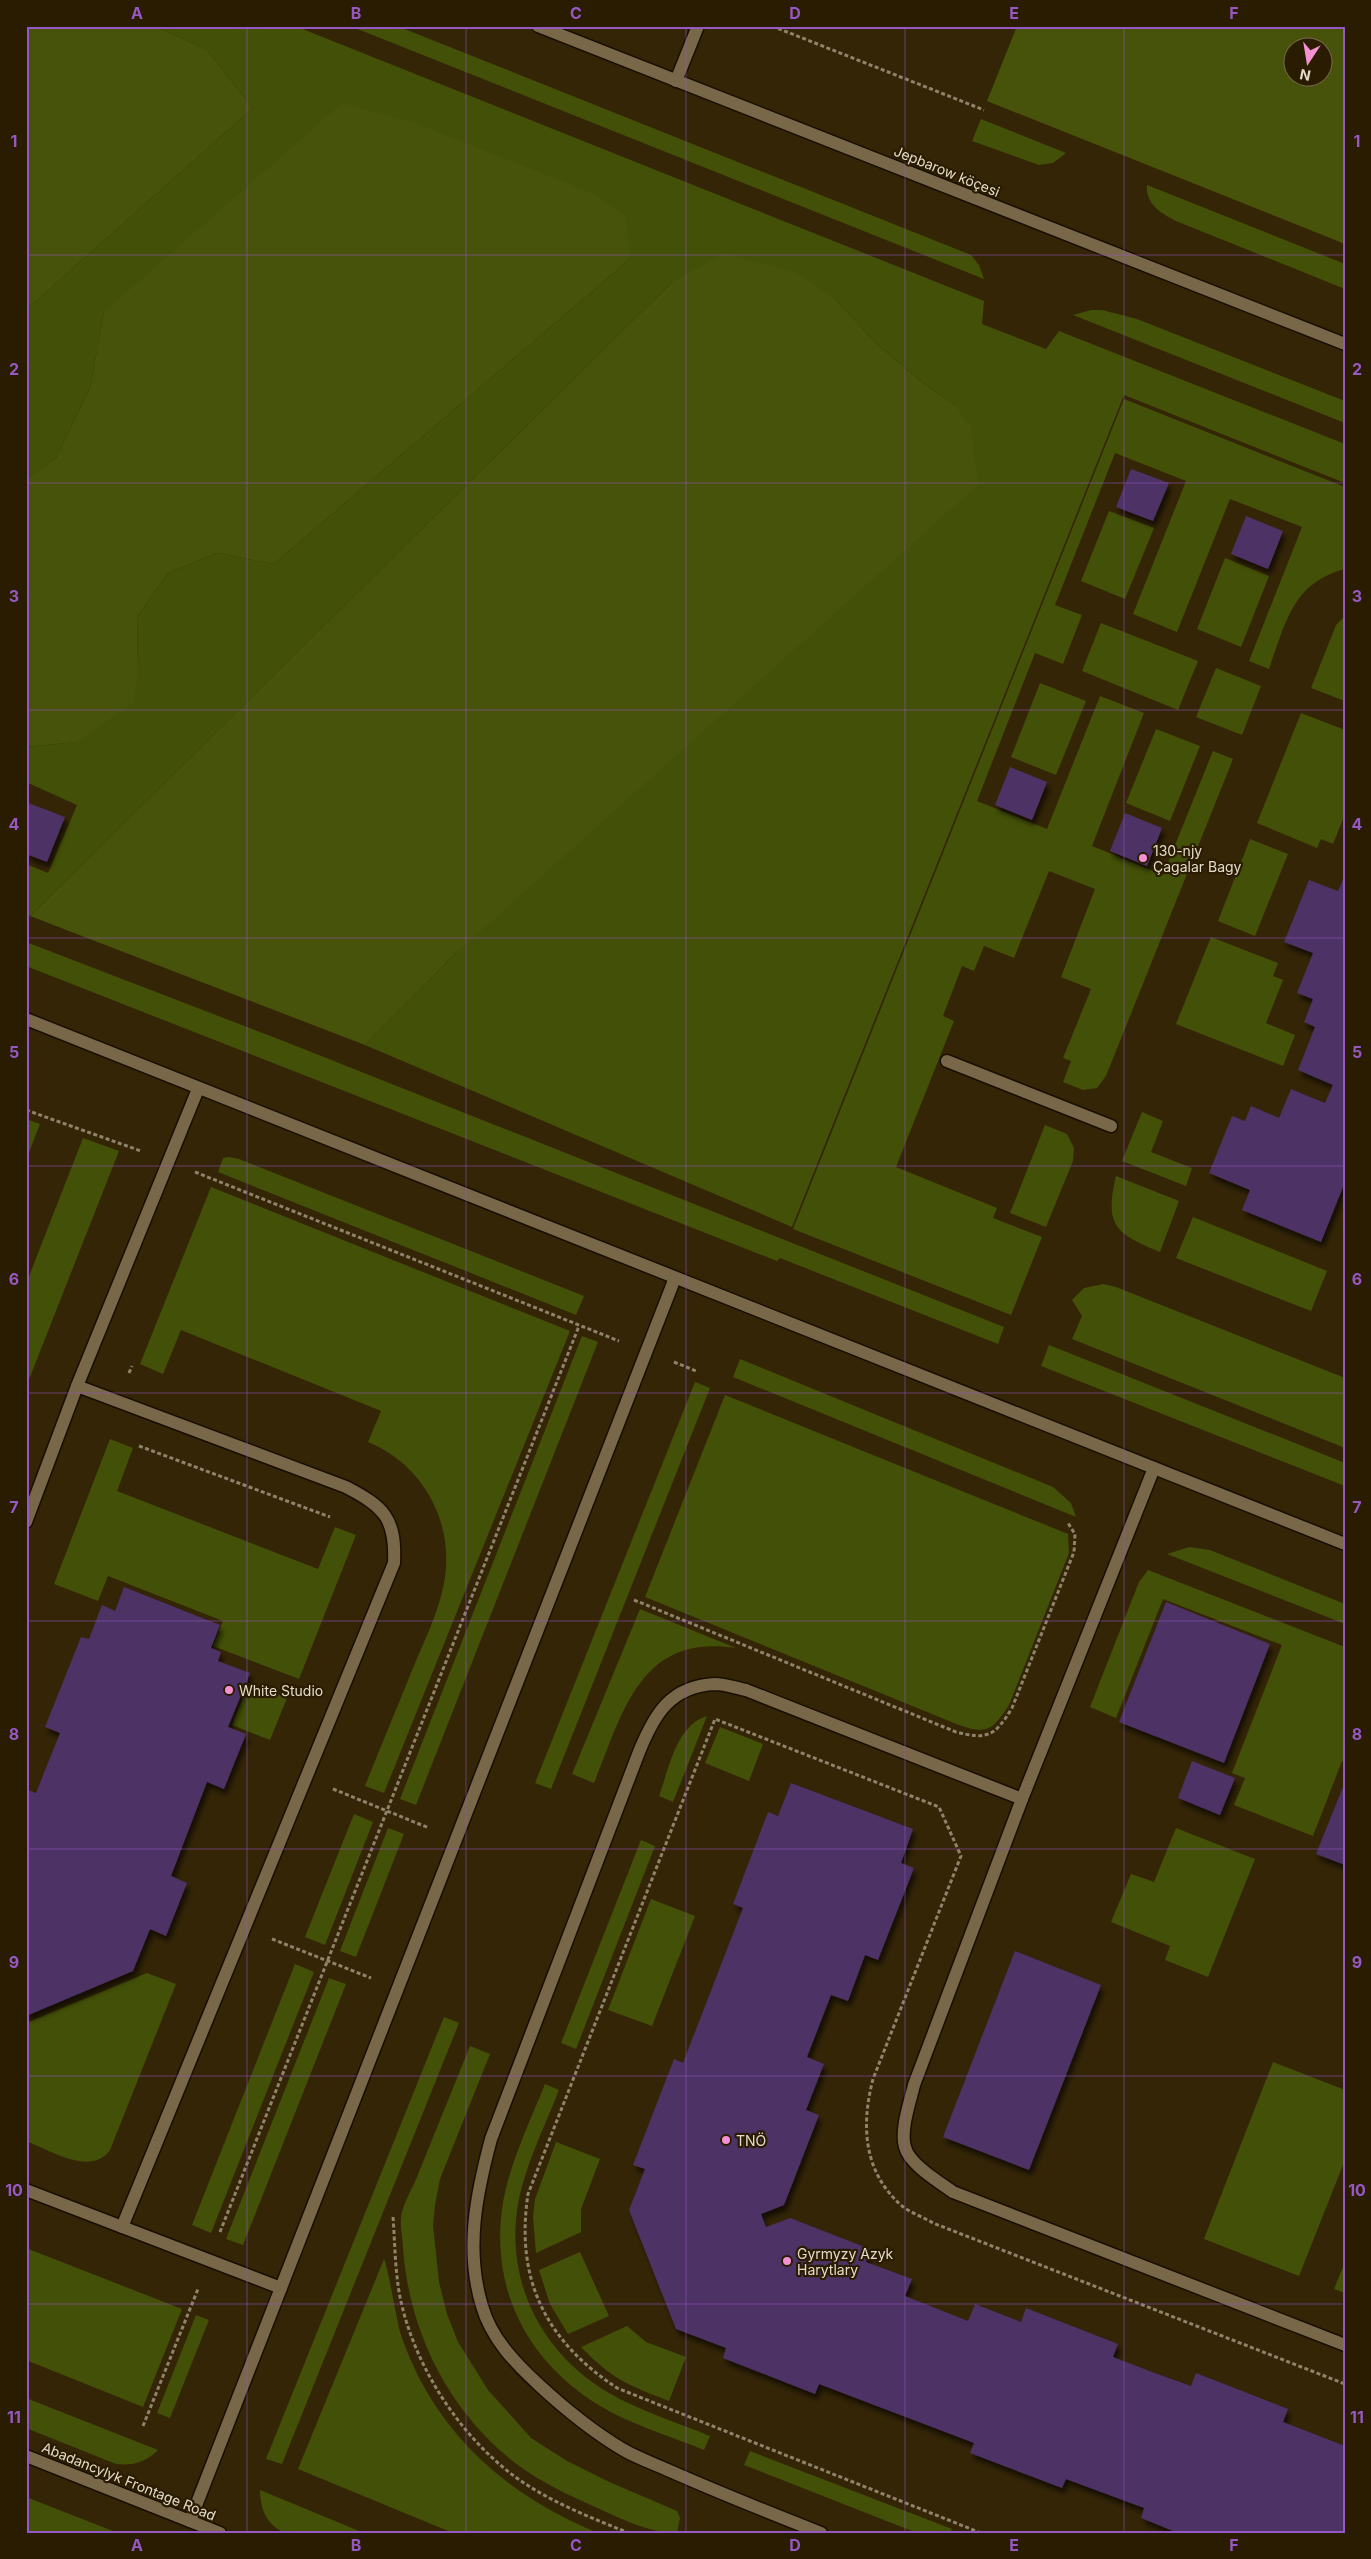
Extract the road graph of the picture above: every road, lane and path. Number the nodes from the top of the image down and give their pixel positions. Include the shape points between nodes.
1 (538, 26) edge
2 (698, 26) edge
3 (772, 26) edge
4 (676, 81) junction
5 (984, 110) dead end
6 (1345, 344) edge
7 (26, 1019) edge
8 (948, 1061) dead end
9 (198, 1088) junction
10 (26, 1110) edge
11 (1112, 1126) dead end
12 (138, 1149) dead end
13 (195, 1172) dead end
14 (675, 1278) junction
15 (579, 1326) junction
16 (596, 1333) dead end
17 (77, 1386) junction
18 (139, 1446) dead end
19 (1154, 1468) junction
20 (330, 1518) dead end
21 (26, 1522) edge
22 (1068, 1523) dead end
23 (1345, 1544) edge
24 (634, 1600) dead end
25 (341, 1792) dead end
26 (1022, 1799) junction
27 (387, 1811) junction
28 (410, 1820) dead end
29 (280, 1943) dead end
30 (327, 1961) junction
31 (351, 1970) dead end
32 (26, 2190) edge
33 (393, 2218) dead end
34 (122, 2227) junction
35 (218, 2236) dead end
36 (281, 2288) junction
37 (193, 2303) dead end
38 (1345, 2345) edge
39 (1345, 2384) edge
40 (144, 2426) dead end
41 (26, 2456) edge
42 (190, 2521) junction
43 (220, 2533) edge
44 (629, 2533) edge
45 (821, 2533) edge
46 (981, 2533) edge

1 - 4 street, Jepbarow köçesi
2 - 4 street
3 - 5 path
4 - 6 street, Jepbarow köçesi
7 - 9 street
8 - 11 street
9 - 14 street
9 - 17 street
10 - 12 path
13 - 15 path
14 - 19 street
14 - 36 street
15 - 16 path
15 - 27 path
17 - 21 street
17 - 34 street via 346,1487 371,1500 386,1517 396,1538 394,1563
18 - 20 path
19 - 23 street
19 - 26 street
22 - 24 path via 1075,1534 1074,1552 1012,1708 1002,1725 990,1734 977,1737 956,1732
25 - 27 path
26 - 38 street via 914,2085 906,2117 905,2148 924,2172 953,2192
26 - 45 street via 746,1690 715,1684 686,1691 664,1704 648,1728 638,1752 486,2157 473,2224 474,2272 482,2308 499,2344 568,2412 623,2450
27 - 28 path
27 - 30 path
29 - 30 path
30 - 31 path
30 - 35 path
32 - 34 street
33 - 44 path via 399,2288 409,2327 431,2377 454,2413 513,2475 552,2500
34 - 36 street
36 - 42 street
37 - 40 path
39 - 46 path via 932,2222 903,2206 884,2185 872,2160 865,2132 867,2101 961,1856 939,1807 715,1719 533,2178 525,2213 525,2245 533,2287 558,2337 595,2374 617,2388
41 - 42 street, Abadancylyk Frontage Road
42 - 43 street, Abadancylyk Frontage Road

